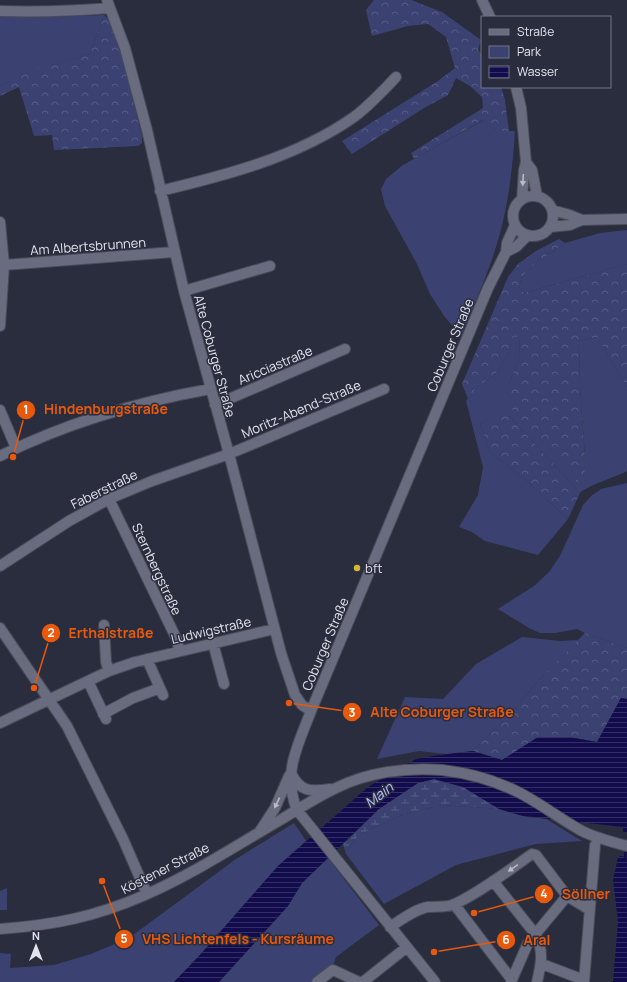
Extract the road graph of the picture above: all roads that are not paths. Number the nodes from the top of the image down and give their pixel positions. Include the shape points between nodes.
1 (482, 0) edge
2 (109, 4) edge
3 (0, 10) edge
4 (490, 16) edge
5 (396, 77) dead end
6 (516, 88) edge
7 (526, 162) junction
8 (160, 191) junction
9 (537, 196) junction
10 (522, 199) junction
11 (552, 210) junction
12 (627, 219) edge
13 (582, 220) junction
14 (0, 222) edge
15 (514, 224) junction
16 (550, 228) junction
17 (528, 235) junction
18 (174, 252) junction
19 (506, 252) junction
20 (4, 265) junction
21 (270, 266) dead end
22 (184, 291) junction
23 (0, 326) edge
24 (345, 349) dead end
25 (384, 388) dead end
26 (210, 389) junction
27 (215, 405) junction
28 (0, 410) edge
29 (16, 448) junction
30 (229, 454) junction
31 (0, 456) edge
32 (109, 499) junction
33 (0, 566) edge
34 (104, 625) dead end
35 (0, 628) edge
36 (274, 629) junction
37 (214, 643) junction
38 (179, 650) junction
39 (147, 658) junction
40 (109, 671) junction
41 (88, 681) junction
42 (224, 684) dead end
43 (49, 699) junction
44 (311, 711) junction
45 (0, 723) edge
46 (291, 772) junction
47 (336, 788) junction
48 (297, 810) junction
49 (260, 831) junction
50 (595, 845) dead end
51 (627, 846) edge
52 (493, 881) junction
53 (147, 894) junction
54 (567, 896) junction
55 (454, 904) junction
56 (590, 910) junction
57 (390, 927) junction
58 (0, 929) edge
59 (536, 935) junction
60 (407, 947) junction
61 (542, 964) junction
62 (511, 981) edge
63 (584, 981) edge
64 (317, 982) edge
65 (360, 982) edge
66 (363, 982) edge
67 (435, 982) edge
68 (537, 982) edge

1 - 4 street
2 - 3 street via 66,11
2 - 8 street, Alte Coburger Straße via 125,48
5 - 8 street via 370,104 319,139 244,169
6 - 7 street
7 - 9 street via 532,170
7 -> 10 street
8 - 18 street, Alte Coburger Straße
9 - 10 street
9 - 11 street via 548,202
10 - 15 street via 515,206
11 - 13 street
11 - 16 street
12 - 13 street
13 - 16 street
14 - 20 street
15 - 17 street
15 - 19 street, Coburger Straße via 506,243
16 - 17 street via 536,236
17 - 19 street via 516,247
18 - 20 street, Am Albertsbrunnen
18 - 22 street, Alte Coburger Straße
19 - 44 street, Coburger Straße via 488,288
20 - 23 street
21 - 22 street
22 - 26 street, Alte Coburger Straße
24 - 27 street, Aricciastraße
25 - 30 street, Moritz-Abend-Straße
26 - 27 street, Alte Coburger Straße
26 - 29 street via 148,401 114,411
27 - 30 street, Alte Coburger Straße
28 - 29 street
29 - 31 street
30 - 32 street, Faberstraße
30 - 36 street, Alte Coburger Straße
32 - 33 street, Faberstraße via 69,521
32 - 38 street, Sternbergstraße via 177,640
34 - 40 street via 106,662
35 - 43 street
36 - 37 street, Ludwigstraße
36 - 44 street, Alte Coburger Straße via 295,695 302,705
37 - 38 street, Ludwigstraße
37 - 42 street
38 - 39 street, Ludwigstraße
39 - 40 street, Ludwigstraße
39 - 41 street via 161,691 116,706 104,717
40 - 41 street, Ludwigstraße
41 - 43 street, Ludwigstraße
43 - 45 street, Ludwigstraße
43 - 53 street via 67,726 100,790
44 - 46 street, Coburger Straße via 296,747
46 - 47 street via 295,781 305,789
46 - 48 street, Coburger Straße via 291,791
46 -> 49 street, Köstener Straße via 275,808
47 - 48 street, Köstener Straße
47 - 51 street via 382,773 406,770 442,770 475,776 518,792 584,832
48 - 49 street, Köstener Straße
48 - 57 street, Coburger Straße
49 - 53 street, Köstener Straße via 191,872
50 - 56 street
54 -> 52 street via 536,855 532,854
52 - 55 street
52 - 59 street
53 - 58 street, Köstener Straße via 78,919
54 - 56 street
54 - 59 street
55 - 57 street via 427,907
55 - 62 street
56 - 63 street
57 - 60 street, Coburger Straße
59 - 61 street via 541,945
59 - 62 street via 528,943
60 - 66 street
60 - 67 street, Coburger Straße
61 - 63 street
61 - 68 street
64 - 65 street via 333,970

